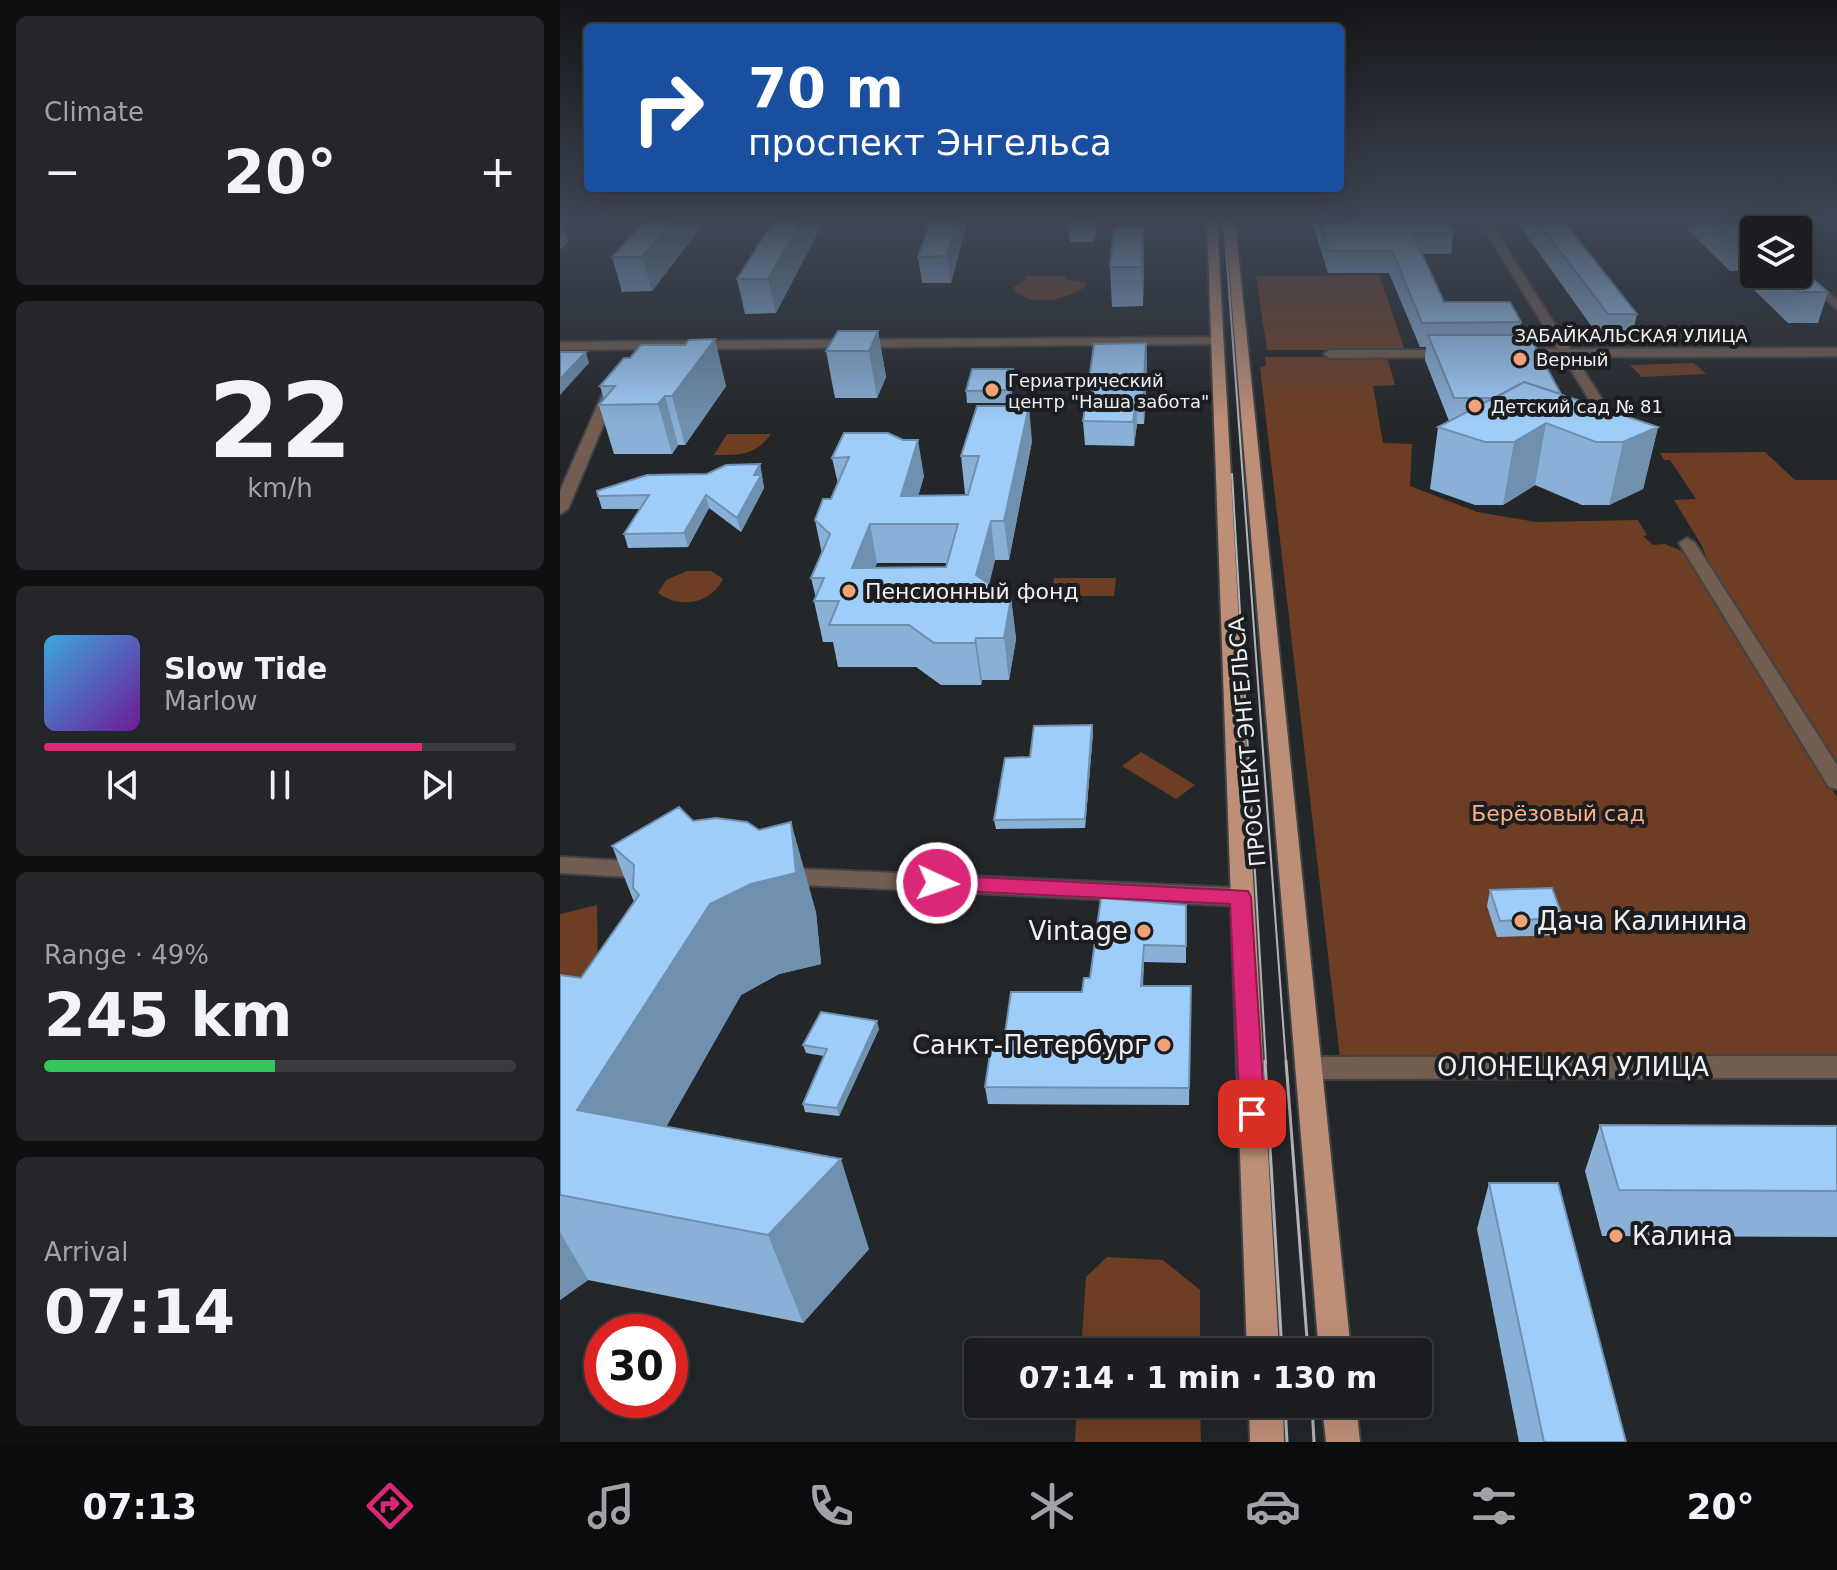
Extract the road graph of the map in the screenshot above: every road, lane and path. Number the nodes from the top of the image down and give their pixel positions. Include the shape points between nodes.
1 (1215, 289) edge
2 (1236, 289) edge
3 (1527, 289) edge
4 (1818, 289) edge
5 (1837, 306) edge
6 (1241, 340) junction
7 (1217, 341) junction
8 (647, 345) junction
9 (560, 346) edge
10 (1837, 352) edge
11 (1496, 353) edge
12 (1567, 353) junction
13 (1330, 354) dead end
14 (1464, 354) edge
15 (1621, 439) edge
16 (560, 509) edge
17 (1687, 543) dead end
18 (1837, 782) edge
19 (560, 865) edge
20 (674, 871) edge
21 (752, 875) edge
22 (1240, 897) junction
23 (1837, 1067) edge
24 (1309, 1068) junction
25 (1262, 1338) edge
26 (1334, 1338) edge
27 (1266, 1418) edge
28 (1340, 1418) edge
29 (1267, 1442) edge
30 (1343, 1442) edge

1 - 7 main road, ПРОСПЕКТ ЭНГЕЛЬСА
2 - 6 main road, ПРОСПЕКТ ЭНГЕЛЬСА
3 - 12 street
4 - 5 street
6 - 7 main road
6 - 24 main road, ПРОСПЕКТ ЭНГЕЛЬСА
7 - 8 street
7 - 22 main road, ПРОСПЕКТ ЭНГЕЛЬСА
8 - 9 street
8 - 16 street via 608,394
10 - 12 street, ЗАБАЙКАЛЬСКАЯ УЛИЦА
11 - 12 street, ЗАБАЙКАЛЬСКАЯ УЛИЦА
12 - 15 street
13 - 14 street
17 - 18 street
19 - 20 street
21 - 22 street
22 - 25 main road, ПРОСПЕКТ ЭНГЕЛЬСА
23 - 24 street, ОЛОНЕЦКАЯ УЛИЦА
24 - 26 main road, ПРОСПЕКТ ЭНГЕЛЬСА
27 - 29 main road
28 - 30 main road

